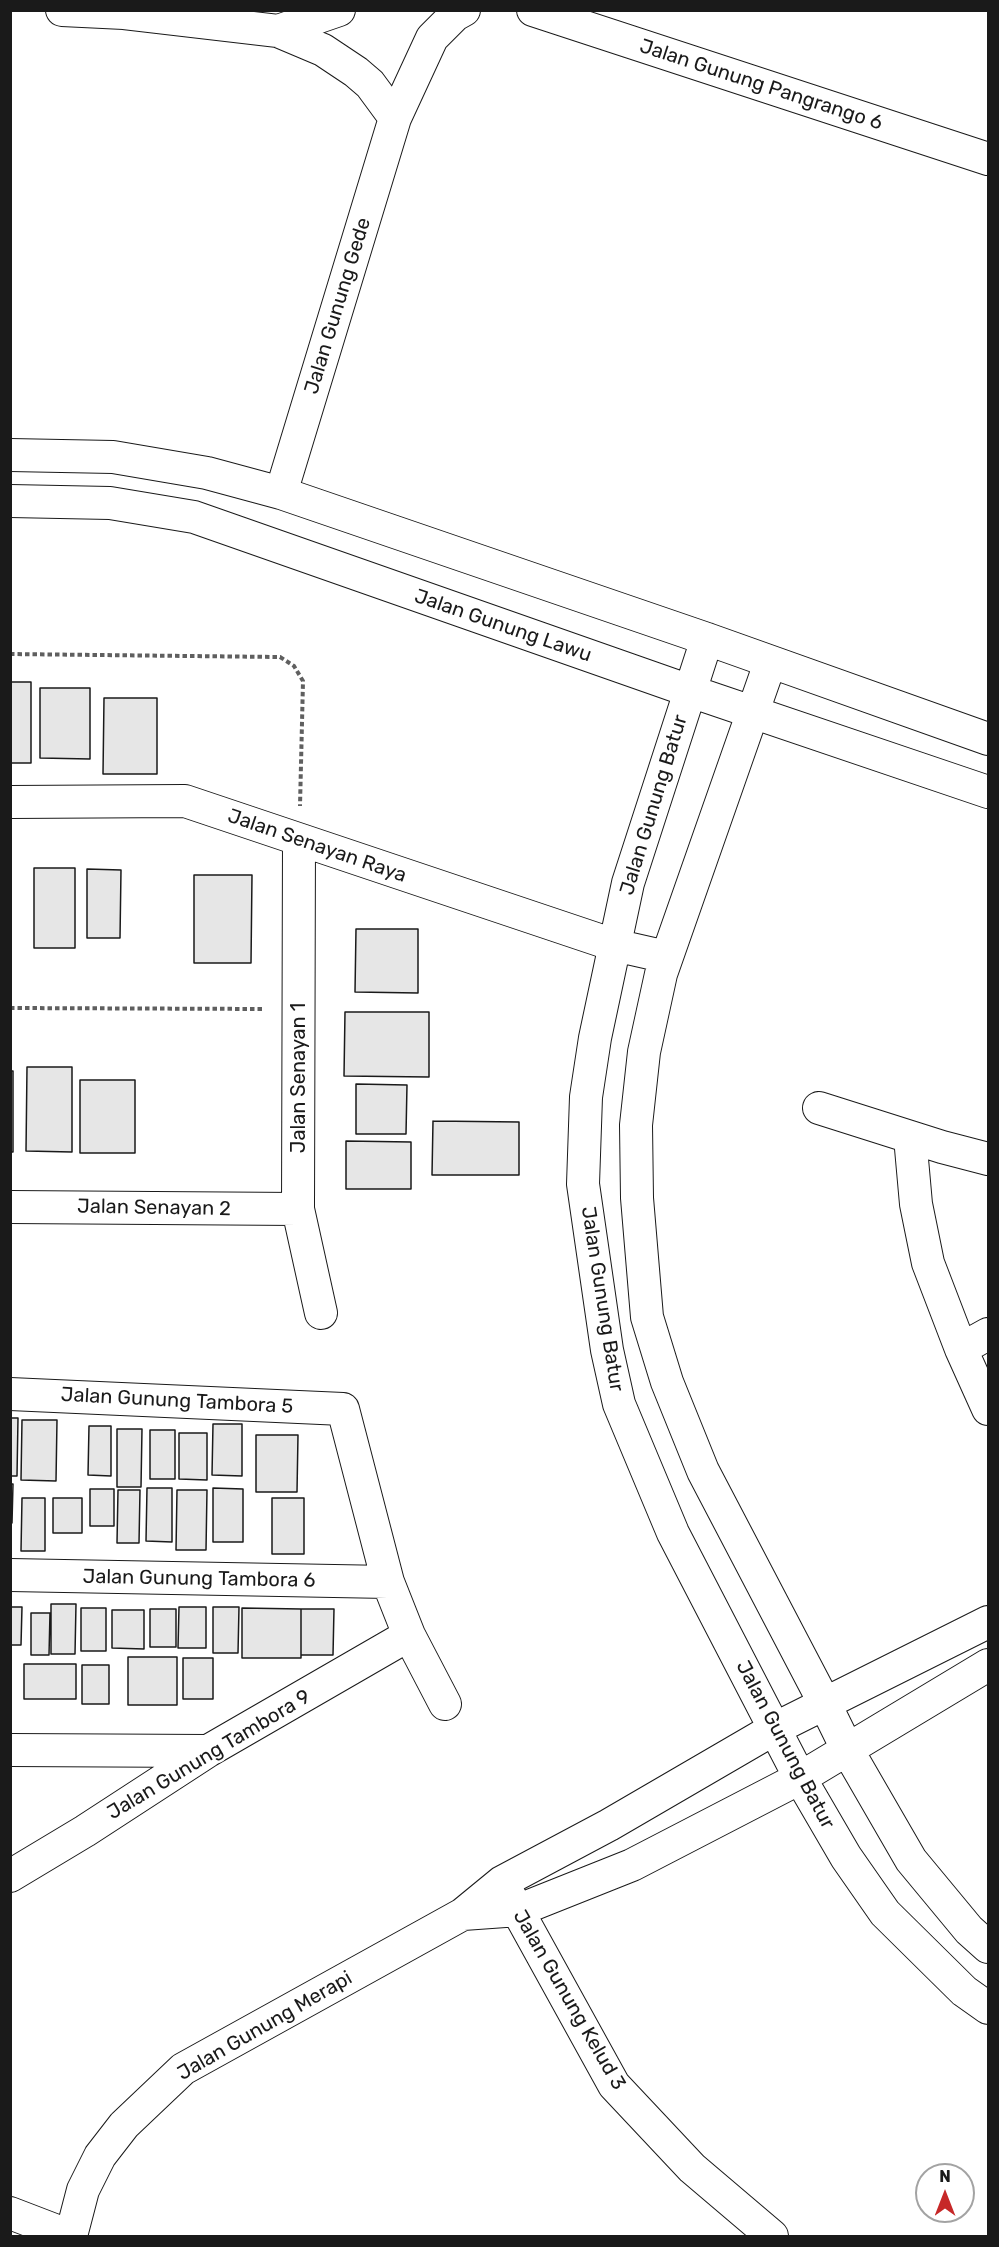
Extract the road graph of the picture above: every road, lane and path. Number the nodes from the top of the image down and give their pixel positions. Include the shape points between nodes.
1 (62, 10) edge
2 (339, 10) edge
3 (464, 10) edge
4 (534, 10) edge
5 (278, 31) junction
6 (395, 118) junction
7 (988, 159) edge
8 (10, 455) edge
9 (281, 493) junction
10 (10, 501) edge
11 (707, 639) junction
12 (10, 654) edge
13 (770, 663) junction
14 (690, 691) junction
15 (753, 712) junction
16 (988, 739) edge
17 (988, 792) edge
18 (10, 802) edge
19 (299, 840) junction
20 (614, 945) junction
21 (667, 957) junction
22 (10, 1008) edge
23 (300, 1009) junction
24 (819, 1108) dead end
25 (910, 1137) junction
26 (988, 1159) edge
27 (10, 1207) edge
28 (298, 1209) junction
29 (640, 1234) junction
30 (591, 1236) junction
31 (321, 1313) dead end
32 (988, 1334) edge
33 (961, 1349) junction
34 (10, 1394) edge
35 (988, 1409) edge
36 (10, 1575) edge
37 (388, 1582) junction
38 (988, 1622) edge
39 (409, 1635) junction
40 (988, 1665) edge
41 (445, 1704) dead end
42 (825, 1704) junction
43 (774, 1729) junction
44 (10, 1750) edge
45 (208, 1751) junction
46 (848, 1751) junction
47 (800, 1778) junction
48 (10, 1876) edge
49 (502, 1882) junction
50 (519, 1910) junction
51 (463, 1914) junction
52 (988, 1947) edge
53 (988, 2008) edge
54 (10, 2213) edge
55 (70, 2236) edge
56 (772, 2236) edge

1 - 5 street
2 - 5 street
3 - 6 street, Jalan Gunung Gede via 432,38
4 - 7 street, Jalan Gunung Pangrango 6
5 - 6 street via 323,50 356,72
6 - 9 street, Jalan Gunung Gede
8 - 9 street via 113,457 207,473
9 - 11 street
10 - 14 street, Jalan Gunung Lawu via 110,503 194,517
11 - 13 street
11 - 14 street, Jalan Gunung Batur
12 - 19 path via 280,657 294,666 303,681
13 - 15 street, Jalan Gunung Batur
13 - 16 street
14 - 15 street, Jalan Gunung Lawu
14 - 20 street, Jalan Gunung Batur via 628,883
15 - 17 street, Jalan Gunung Lawu
15 - 21 street, Jalan Gunung Batur
18 - 19 street, Jalan Senayan Raya via 185,801
19 - 20 street, Jalan Senayan Raya
19 - 23 street, Jalan Senayan 1
20 - 21 street, Jalan Senayan Raya
20 - 30 street, Jalan Gunung Batur via 586,1097 584,1184
21 - 29 street, Jalan Gunung Batur via 644,1052 636,1125
22 - 23 path
23 - 28 street, Jalan Senayan 1
24 - 25 street
25 - 26 street
25 - 33 street via 916,1204 928,1263
27 - 28 street, Jalan Senayan 2
28 - 31 street, Jalan Senayan 1
29 - 30 street
29 - 42 street, Jalan Gunung Batur via 646,1317 667,1382 703,1471
30 - 43 street, Jalan Gunung Batur via 619,1404 674,1533
32 - 33 street
33 - 35 street
34 - 37 street, Jalan Gunung Tambora 5 via 343,1409
36 - 37 street, Jalan Gunung Tambora 6
37 - 39 street
38 - 42 street, Jalan Gunung Merapi
39 - 41 street
39 - 45 street, Jalan Gunung Tambora 9
40 - 46 street, Jalan Gunung Merapi
42 - 43 street, Jalan Gunung Merapi
42 - 46 street, Jalan Gunung Batur
43 - 47 street, Jalan Gunung Batur
43 - 49 street, Jalan Gunung Merapi
44 - 45 street
45 - 48 street, Jalan Gunung Tambora 9
46 - 47 street, Jalan Gunung Merapi
46 - 52 street, Jalan Gunung Batur via 911,1860
47 - 50 street, Jalan Gunung Merapi via 632,1865
47 - 53 street, Jalan Gunung Batur via 846,1857 885,1913 964,1991
49 - 50 street, Jalan Gunung Kelud 3
49 - 51 street, Jalan Gunung Merapi
50 - 51 street, Jalan Gunung Merapi
50 - 56 street, Jalan Gunung Kelud 3 via 614,2085 692,2168
51 - 55 street, Jalan Gunung Merapi via 183,2069 124,2125 100,2156 83,2190
54 - 55 street

